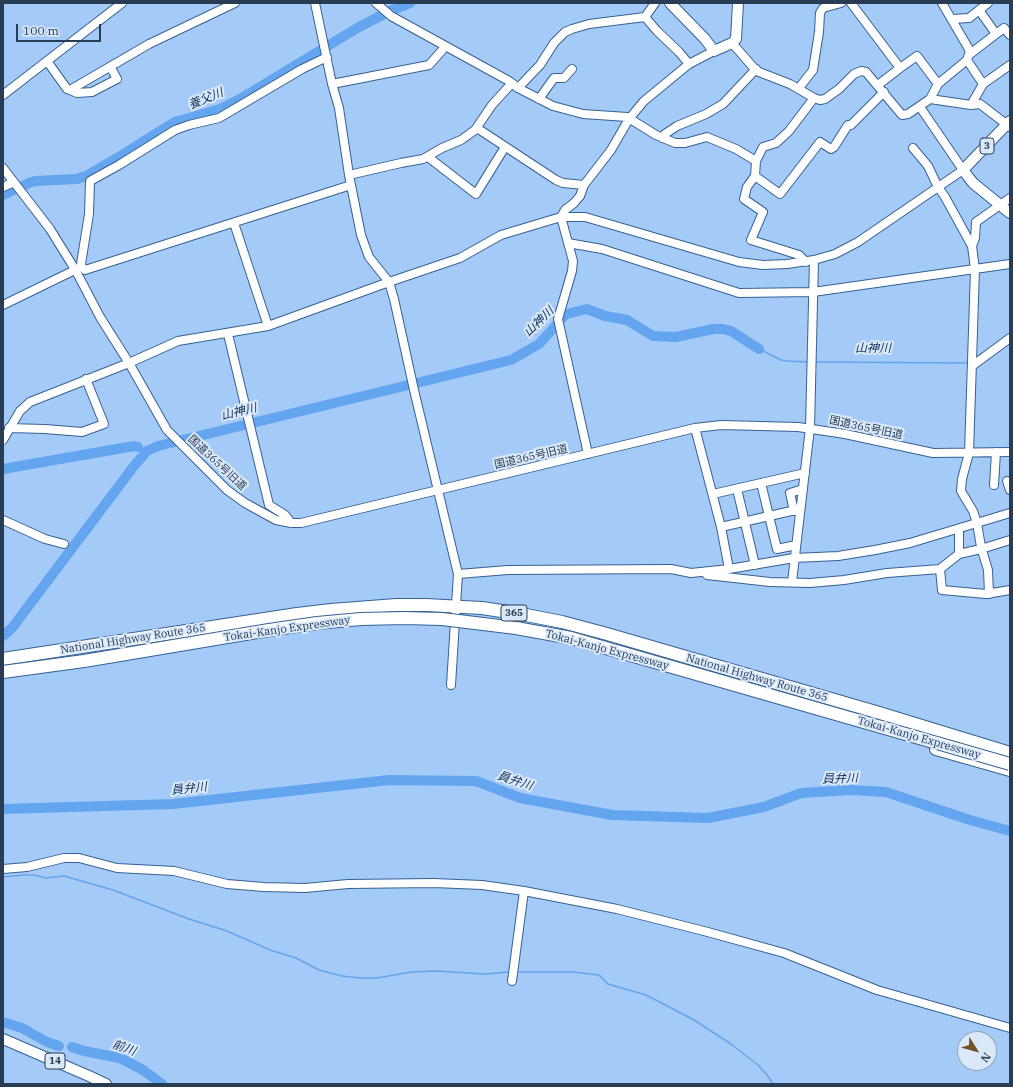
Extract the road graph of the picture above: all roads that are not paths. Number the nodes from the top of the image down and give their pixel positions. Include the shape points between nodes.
1 (122, 3) edge
2 (235, 3) edge
3 (315, 3) edge
4 (376, 3) edge
5 (655, 3) edge
6 (670, 3) edge
7 (738, 3) edge
8 (841, 3) edge
9 (851, 3) edge
10 (942, 3) edge
11 (988, 3) edge
12 (825, 5) edge
13 (979, 10) junction
14 (645, 17) junction
15 (953, 19) junction
16 (996, 34) junction
17 (1010, 35) edge
18 (732, 43) junction
19 (445, 46) junction
20 (714, 51) junction
21 (326, 55) junction
22 (968, 57) junction
23 (47, 61) junction
24 (689, 64) junction
25 (1010, 65) edge
26 (111, 68) junction
27 (900, 68) junction
28 (572, 69) dead end
29 (756, 69) junction
30 (332, 84) junction
31 (938, 84) junction
32 (983, 84) junction
33 (878, 85) junction
34 (515, 86) junction
35 (799, 88) junction
36 (70, 90) junction
37 (884, 92) junction
38 (3, 94) edge
39 (814, 98) junction
40 (538, 99) junction
41 (930, 99) junction
42 (971, 105) junction
43 (920, 107) junction
44 (629, 119) junction
45 (1009, 124) edge
46 (477, 128) junction
47 (662, 138) junction
48 (505, 147) junction
49 (913, 148) dead end
50 (428, 157) junction
51 (756, 161) junction
52 (3, 168) edge
53 (963, 170) junction
54 (349, 175) junction
55 (755, 176) junction
56 (14, 183) junction
57 (351, 185) junction
58 (584, 185) junction
59 (3, 187) edge
60 (938, 187) junction
61 (1010, 198) edge
62 (1000, 204) junction
63 (1010, 213) edge
64 (561, 217) junction
65 (234, 223) junction
66 (568, 243) junction
67 (972, 246) junction
68 (810, 261) junction
69 (1010, 264) edge
70 (78, 269) junction
71 (975, 269) junction
72 (389, 282) junction
73 (813, 292) junction
74 (3, 305) edge
75 (268, 326) junction
76 (228, 334) junction
77 (1010, 338) edge
78 (129, 363) junction
79 (972, 366) junction
80 (86, 380) junction
81 (9, 428) junction
82 (696, 428) junction
83 (810, 428) junction
84 (3, 440) edge
85 (970, 452) junction
86 (996, 452) junction
87 (1010, 452) edge
88 (588, 454) junction
89 (805, 473) junction
90 (1007, 481) dead end
91 (761, 483) junction
92 (994, 485) dead end
93 (737, 489) junction
94 (438, 490) junction
95 (803, 490) junction
96 (1010, 490) edge
97 (713, 494) junction
98 (797, 510) junction
99 (1010, 513) edge
100 (770, 516) junction
101 (3, 520) edge
102 (745, 522) junction
103 (291, 523) junction
104 (977, 523) junction
105 (721, 527) junction
106 (959, 529) junction
107 (1010, 540) edge
108 (64, 544) dead end
109 (796, 545) junction
110 (982, 549) junction
111 (959, 554) junction
112 (794, 558) junction
113 (755, 565) junction
114 (729, 569) junction
115 (940, 569) junction
116 (691, 573) junction
117 (458, 574) junction
118 (792, 582) junction
119 (1010, 590) edge
120 (989, 594) junction
121 (457, 606) junction
122 (456, 625) junction
123 (3, 659) edge
124 (3, 672) edge
125 (3, 677) edge
126 (451, 685) dead end
127 (1010, 753) edge
128 (1010, 764) edge
129 (1010, 770) edge
130 (3, 869) edge
131 (524, 891) junction
132 (512, 981) dead end
133 (1010, 1028) edge
134 (3, 1039) edge
135 (106, 1084) edge

1 - 23 street
2 - 26 street via 149,44
3 - 21 street
4 - 19 street via 391,16
5 - 14 street
6 - 20 main road
7 - 18 main road via 736,39
8 - 12 street
9 - 27 street
10 - 15 street
11 - 13 street
12 - 35 street via 819,16 813,70
13 - 15 street via 969,18
13 - 16 street
14 - 24 street
14 - 34 street via 589,24 565,32 554,43 540,65
15 - 22 street via 970,51
16 - 17 street via 1004,28
16 - 22 street
18 - 20 main road
18 - 29 street
19 - 30 street via 430,65
19 - 34 street
20 - 24 street
21 - 30 street
21 - 70 street via 219,118 175,130 90,181 90,214
22 - 31 street
22 - 32 street
23 - 36 street
23 - 38 street
24 - 44 street via 652,94
25 - 32 street
26 - 36 street
26 - 36 street via 117,78 92,92 77,93
27 - 31 street via 917,56
27 - 33 street
28 - 40 street via 564,78 554,78
29 - 35 street
29 - 47 street via 723,104 677,126
30 - 54 street via 339,108
31 - 41 street
32 - 42 street
33 - 37 street
33 - 39 street via 869,74 861,71 825,99
34 - 40 street
34 - 46 street via 492,105
35 - 39 street
37 - 43 street via 902,115
37 - 55 street via 851,125 848,125 834,147 831,149 820,142 780,194
39 - 51 street via 789,131 776,143 763,147
40 - 44 street via 576,113
41 - 42 street
41 - 43 street
42 - 45 street via 980,104
43 - 53 street
44 - 47 street
44 - 58 street via 611,150
45 - 53 main road, 3
46 - 48 street
46 - 50 street via 461,140
47 - 51 street via 681,144 707,137
48 - 50 street via 476,194
48 - 58 street via 556,180
49 - 60 street via 928,166
50 - 54 street
51 - 55 street
52 - 56 street, 国道365号旧道
53 - 60 street
53 - 62 main road via 974,183
54 - 57 street
55 - 68 street via 747,187 744,199 763,212 751,240
56 - 59 street
56 - 70 street, 国道365号旧道
57 - 65 street
57 - 72 street via 363,243 369,257
58 - 64 street via 580,196
60 - 67 street
60 - 68 street via 858,242 835,254
61 - 62 street
62 - 63 main road
62 - 67 street via 976,222
64 - 66 street
64 - 68 street via 585,216 739,262 763,265
64 - 72 street via 501,235 460,258
65 - 70 street via 85,270
65 - 75 street
66 - 73 street via 602,249 739,294
66 - 88 street via 573,261 572,271 559,322
67 - 71 street
68 - 73 street
69 - 71 street
70 - 74 street
70 - 78 street, 国道365号旧道 via 100,317
71 - 73 street
71 - 79 street
72 - 75 street
72 - 94 street
73 - 83 street
75 - 76 street
76 - 78 street via 178,341
76 - 103 street via 269,505 285,515
77 - 79 street
78 - 80 street
78 - 103 street, 国道365号旧道 via 167,430 226,490 276,520
79 - 85 street
80 - 81 street via 30,402 20,411
80 - 81 street via 104,424 82,432
81 - 84 street
82 - 83 street, 国道365号旧道 via 721,425
82 - 88 street, 国道365号旧道
82 - 97 street
83 - 85 street, 国道365号旧道 via 934,453
83 - 89 street
85 - 86 street, 国道365号旧道
85 - 104 street via 961,491
86 - 87 street, 国道365号旧道
86 - 92 street
88 - 94 street, 国道365号旧道
89 - 91 street
89 - 95 street
90 - 96 street
91 - 93 street
91 - 100 street
93 - 97 street
93 - 102 street
94 - 103 street, 国道365号旧道 via 301,523
94 - 117 street
95 - 98 street
95 - 98 street via 790,494
97 - 105 street
98 - 100 street
98 - 109 street
99 - 104 street
100 - 102 street
100 - 109 street via 777,549
101 - 108 street via 45,539
102 - 105 street
102 - 113 street
104 - 106 street
104 - 110 street
105 - 114 street
106 - 111 street
106 - 112 street via 910,543 853,554
107 - 110 street
109 - 112 street
110 - 111 street
110 - 120 street via 988,570
111 - 115 street
112 - 113 street
112 - 118 street
113 - 114 street
114 - 116 street
115 - 118 street via 810,583
115 - 120 street via 942,590
116 - 117 street via 671,569 516,570
116 - 118 street
117 - 121 street
119 - 120 street
121 - 122 street
121 - 123 highway, National Highway Route 365 / 365 via 396,605 297,614
121 - 127 highway, National Highway Route 365 / 365 via 521,614 600,632
122 - 125 highway, National Highway Route 365 / 365 via 403,623 311,629
122 - 126 street
122 - 129 highway, National Highway Route 365 / 365 via 569,643
124 - 128 highway, Tokai-Kanjo Expressway, bridge via 317,623 368,619 442,619 571,638
130 - 131 street via 27,867 64,858 78,858 118,868 174,872 227,884 264,887 434,883 482,885
131 - 132 street
131 - 133 street via 617,909 784,953 877,990
134 - 135 main road, 14

